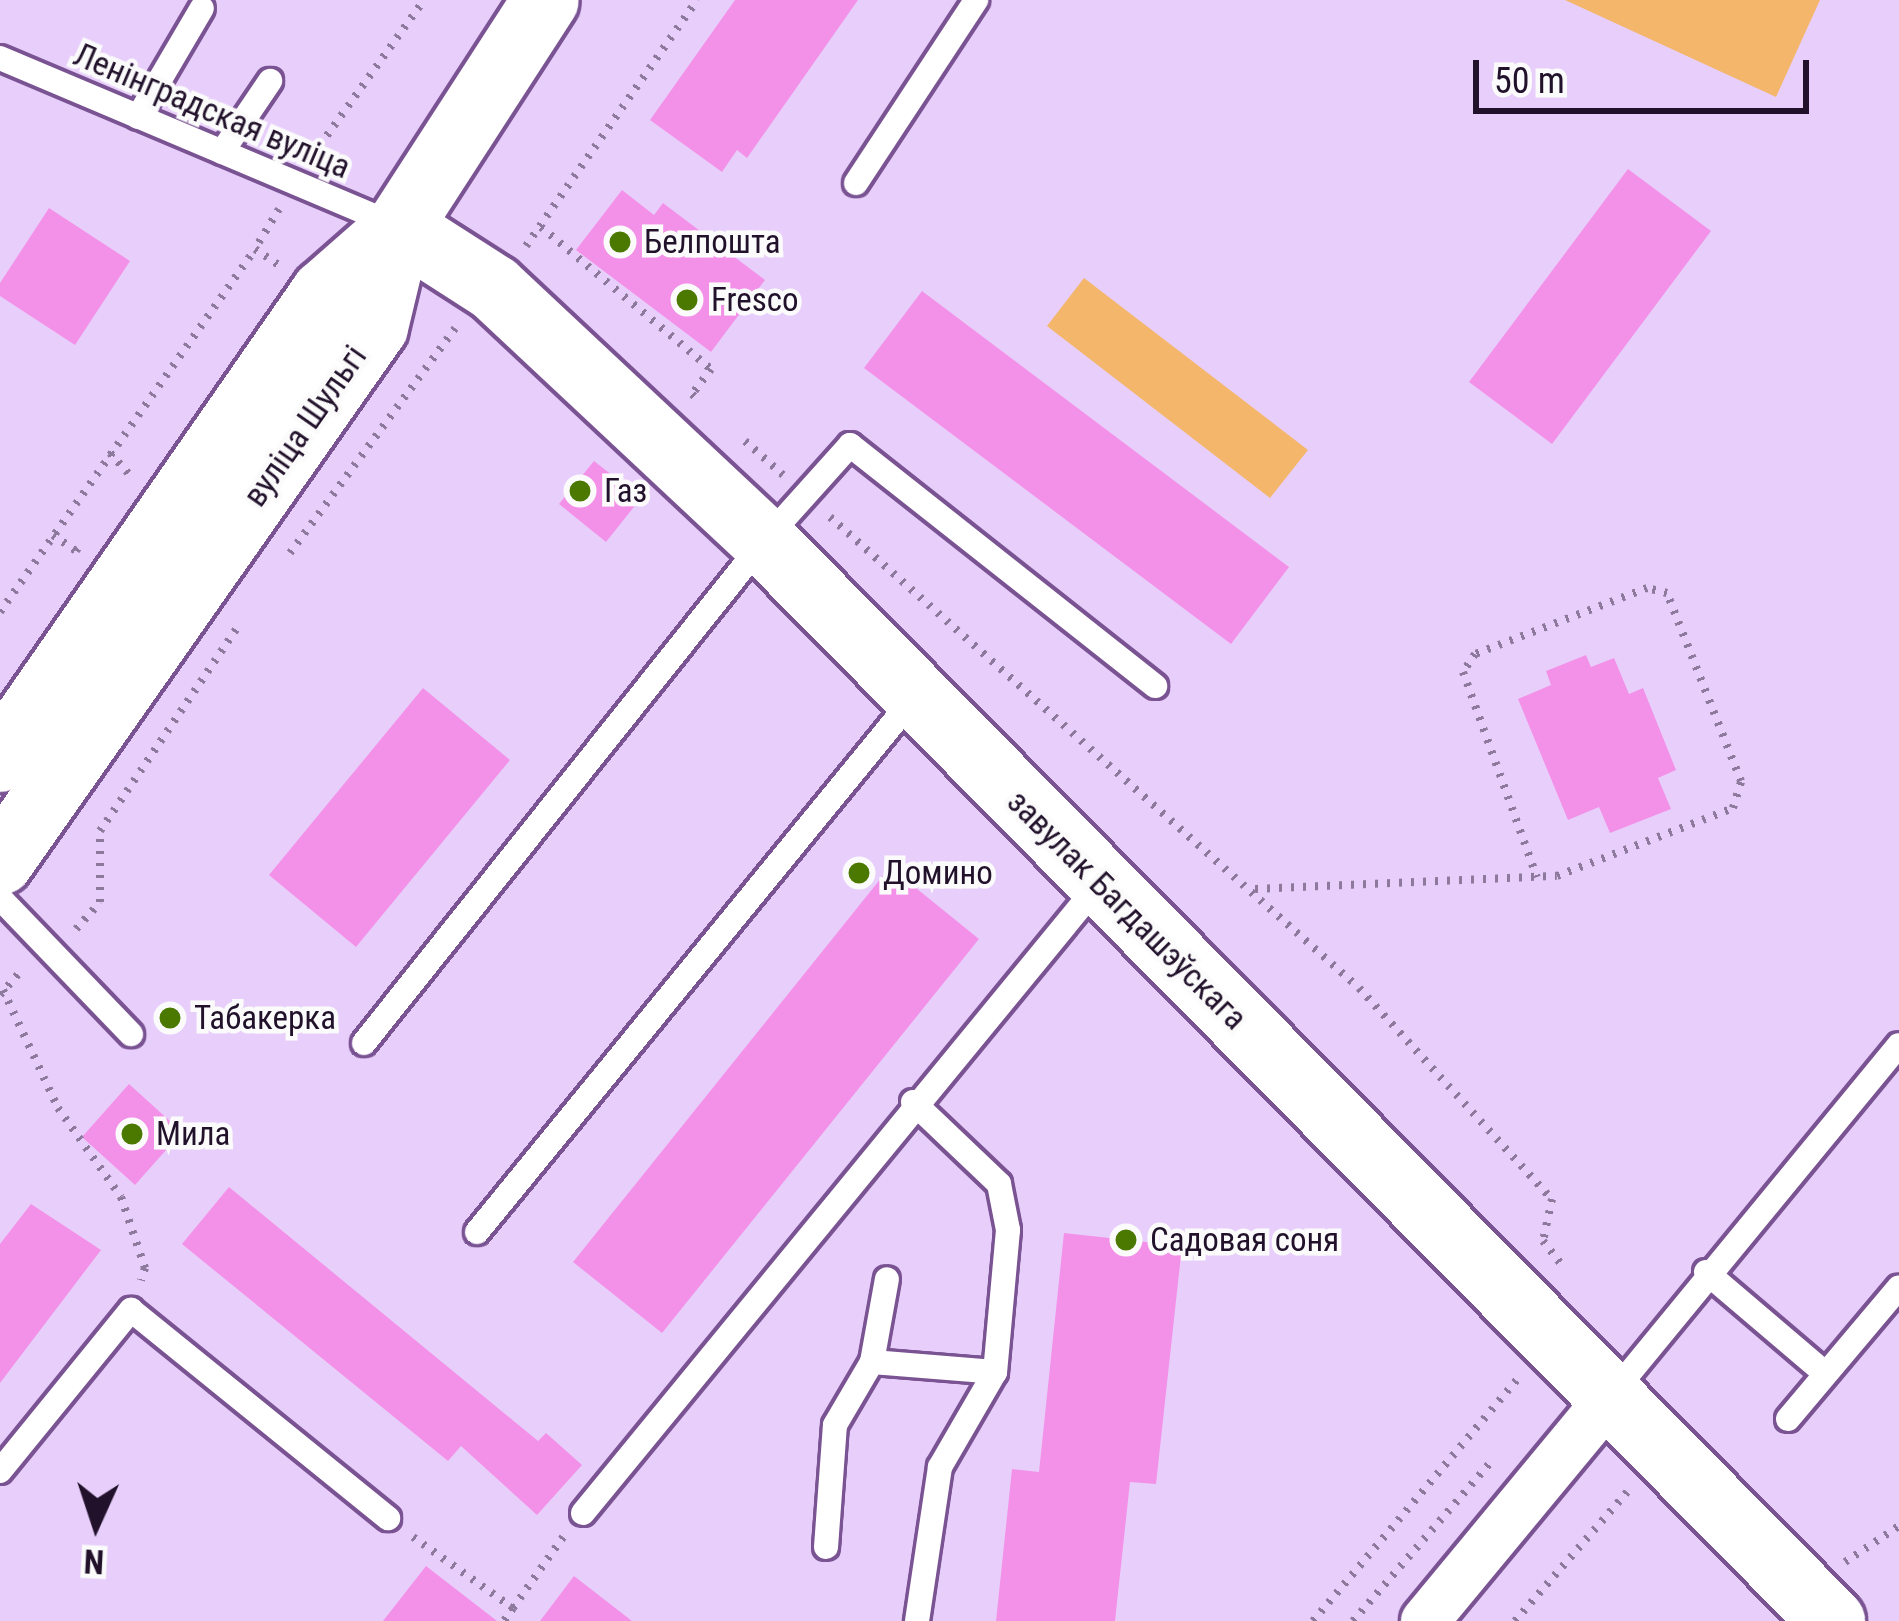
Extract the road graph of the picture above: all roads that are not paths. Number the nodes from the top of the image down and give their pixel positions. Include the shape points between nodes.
1 (546, 0) edge
2 (976, 0) edge
3 (202, 8) dead end
4 (0, 58) edge
5 (270, 81) dead end
6 (138, 117) junction
7 (222, 152) junction
8 (856, 184) dead end
9 (399, 227) junction
10 (784, 518) junction
11 (1156, 686) dead end
12 (916, 695) junction
13 (0, 759) edge
14 (0, 862) edge
15 (1100, 884) junction
16 (0, 898) edge
17 (131, 1034) dead end
18 (364, 1043) dead end
19 (1899, 1045) edge
20 (913, 1102) junction
21 (477, 1232) dead end
22 (1706, 1272) junction
23 (887, 1280) dead end
24 (1899, 1288) edge
25 (872, 1363) junction
26 (995, 1372) junction
27 (1826, 1374) junction
28 (1612, 1395) junction
29 (1788, 1419) dead end
30 (0, 1471) edge
31 (583, 1513) road end
32 (388, 1518) road end
33 (826, 1547) dead end
34 (916, 1621) edge
35 (1425, 1621) edge
36 (1832, 1621) edge

1 - 9 street
2 - 8 lane
3 - 6 lane
4 - 6 lane, Ленінградская вуліца
5 - 7 lane
6 - 7 lane, Ленінградская вуліца
7 - 9 lane, Ленінградская вуліца
9 - 10 street, завулак Багдашэўскага via 494,288
9 - 13 street, вуліца Шульгі via 323,293
9 - 14 street, вуліца Шульгі via 374,327
10 - 11 lane via 850,445
10 - 12 street, завулак Багдашэўскага
10 - 18 lane
12 - 15 street, завулак Багдашэўскага
12 - 21 lane
15 - 20 lane
15 - 28 street, завулак Багдашэўскага
16 - 17 lane
19 - 22 lane
20 - 26 lane via 1000,1184 1008,1230
20 - 31 lane
22 - 27 lane
22 - 28 lane
23 - 25 lane
24 - 27 lane
25 - 26 lane
25 - 33 lane via 835,1425
26 - 34 lane via 940,1467
27 - 29 lane
28 - 35 street
28 - 36 street, завулак Багдашэўскага
30 - 32 lane via 130,1310

